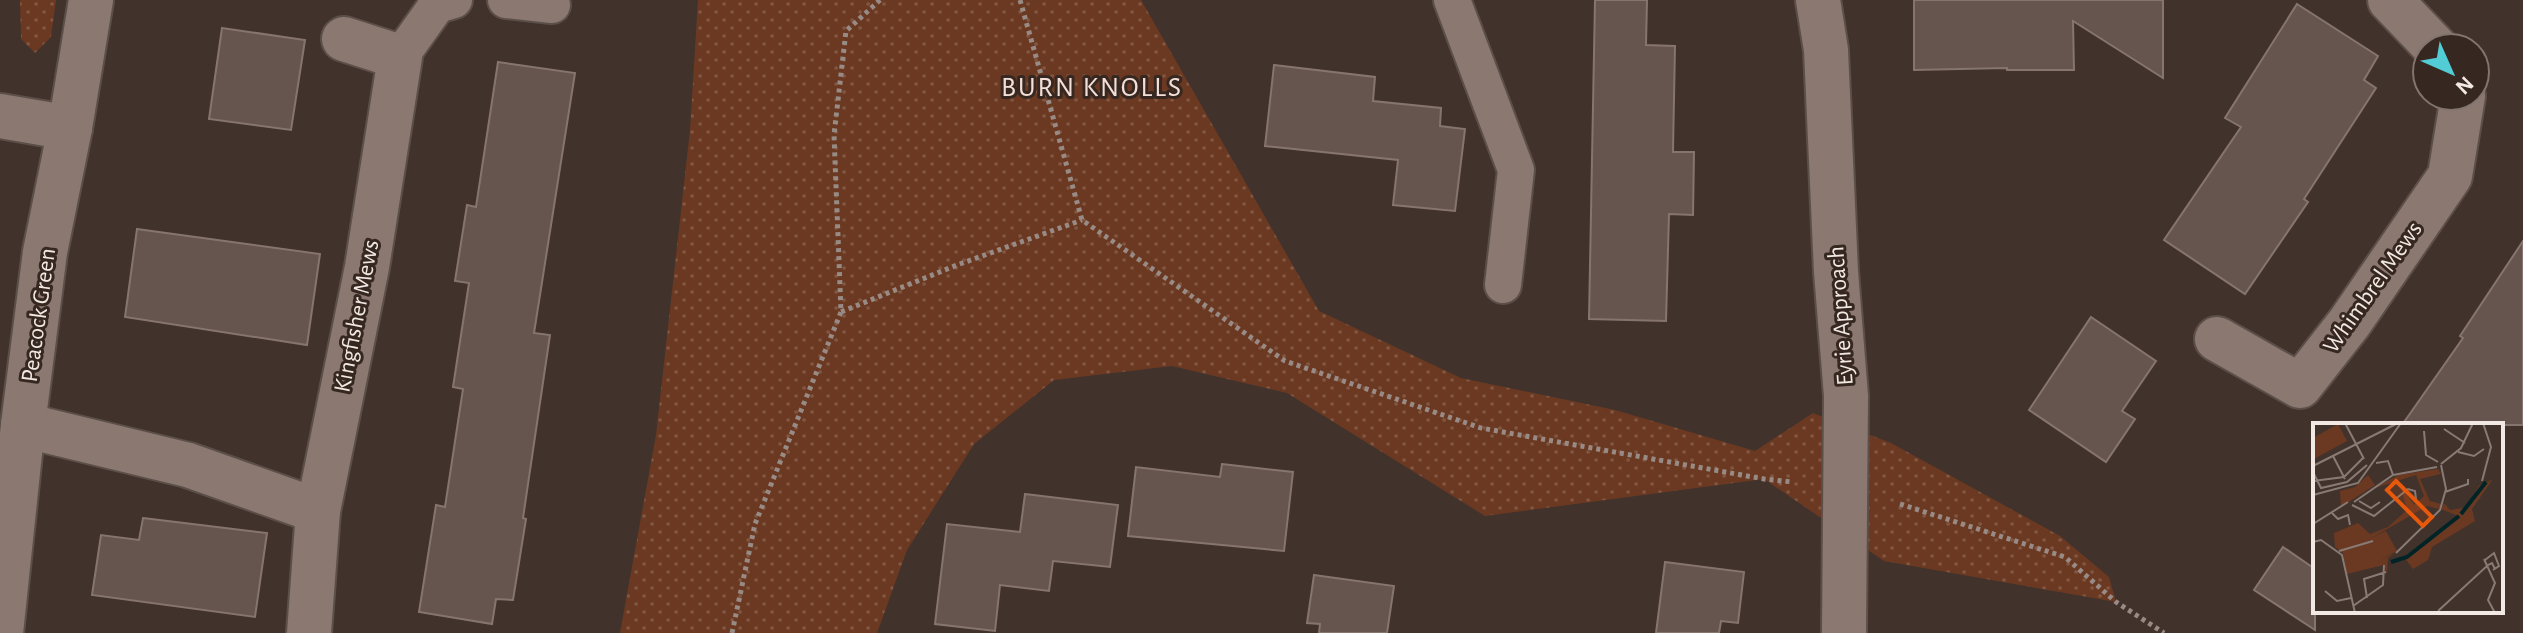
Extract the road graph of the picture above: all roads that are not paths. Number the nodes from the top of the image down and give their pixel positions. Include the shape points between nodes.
1 (91, 0) edge
2 (454, 0) edge
3 (506, 0) edge
4 (1452, 0) edge
5 (1818, 0) edge
6 (2390, 0) edge
7 (552, 5) dead end
8 (2421, 32) edge
9 (344, 39) dead end
10 (400, 57) junction
11 (2460, 112) edge
12 (0, 116) edge
13 (70, 128) junction
14 (1503, 285) dead end
15 (2217, 339) dead end
16 (23, 425) junction
17 (318, 511) junction
18 (1, 633) edge
19 (309, 633) edge
20 (1844, 633) edge

1 - 13 street, Peacock Green
2 - 10 lane via 437,5
3 - 7 lane
4 - 14 lane via 1516,170
5 - 20 street, Eyrie Approach via 1826,50 1846,396
6 - 8 street
9 - 10 street
10 - 17 street, Kingfisher Mews via 367,267
11 - 15 street, Whimbrel Mews via 2450,176 2300,386
12 - 13 street
13 - 16 street, Peacock Green via 45,252
16 - 17 street via 188,465
16 - 18 street, Peacock Green
17 - 19 street, Kingfisher Mews

